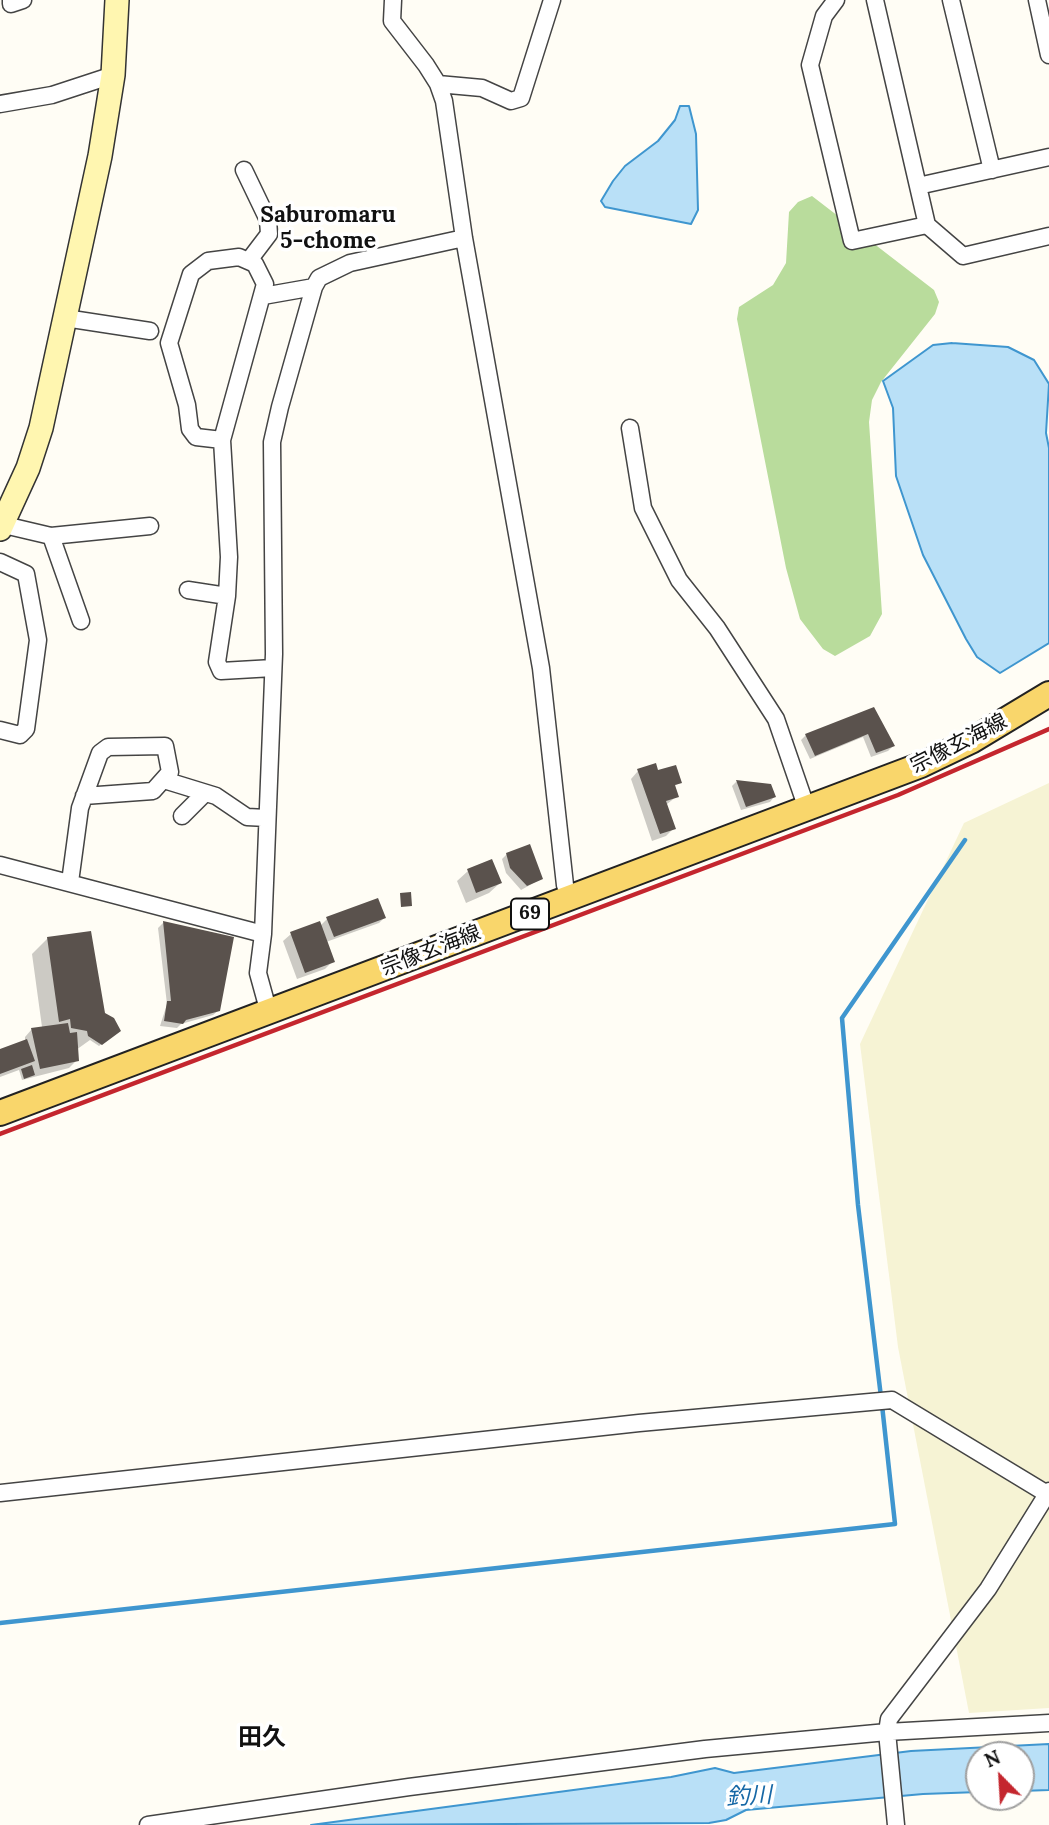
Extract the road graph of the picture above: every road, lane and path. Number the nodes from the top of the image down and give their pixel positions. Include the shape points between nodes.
1 (117, 0) edge
2 (393, 0) edge
3 (552, 0) edge
4 (875, 0) edge
5 (951, 0) edge
6 (1037, 0) edge
7 (832, 1) edge
8 (1049, 55) edge
9 (113, 75) junction
10 (438, 84) junction
11 (0, 104) edge
12 (1049, 157) edge
13 (244, 170) dead end
14 (992, 170) junction
15 (918, 186) junction
16 (927, 225) junction
17 (1049, 236) edge
18 (464, 237) junction
19 (250, 259) junction
20 (314, 287) junction
21 (263, 296) junction
22 (65, 318) junction
23 (150, 331) dead end
24 (629, 428) dead end
25 (222, 440) junction
26 (1, 526) edge
27 (150, 526) dead end
28 (51, 536) junction
29 (0, 562) edge
30 (188, 590) dead end
31 (227, 596) junction
32 (81, 621) dead end
33 (273, 668) junction
34 (1049, 694) edge
35 (0, 730) edge
36 (164, 779) junction
37 (205, 793) junction
38 (84, 796) junction
39 (807, 809) junction
40 (182, 816) dead end
41 (267, 818) junction
42 (0, 865) edge
43 (70, 883) junction
44 (570, 899) junction
45 (263, 934) junction
46 (269, 1013) junction
47 (0, 1113) edge
48 (1048, 1492) edge
49 (0, 1493) edge
50 (1049, 1723) edge
51 (887, 1736) junction
52 (148, 1825) edge
53 (896, 1825) edge

1 - 9 street
2 - 10 street via 392,21
3 - 10 street via 521,98 510,102 482,88
4 - 15 street
5 - 14 street
6 - 8 street
7 - 16 street via 810,65 852,241
9 - 11 street via 52,95
9 - 22 street
10 - 18 street
12 - 14 street
13 - 19 street via 256,191 269,234
14 - 15 street
15 - 16 street
16 - 17 street via 964,256
18 - 20 street via 350,263 328,271
18 - 44 street via 541,668
19 - 21 street via 261,272
19 - 25 street via 208,261 191,274 169,343 190,429 197,437
20 - 21 street
20 - 33 street via 272,443
21 - 25 street
22 - 23 street
22 - 26 street via 41,428
24 - 39 street via 643,508 679,580 767,702 790,753
25 - 31 street
26 - 28 street
27 - 28 street
28 - 32 street
29 - 35 street via 26,574 38,640 26,729 20,735
30 - 31 street
31 - 33 street via 217,662 221,671
33 - 41 street
34 - 39 main road, 宗像玄海線 / 69 via 921,765
36 - 37 street
36 - 38 street via 153,791
36 - 38 street via 170,772 165,747 108,747 100,753
37 - 40 street
37 - 41 street via 247,817
38 - 43 street
39 - 44 main road, 宗像玄海線 / 69
41 - 45 street
42 - 43 street
43 - 45 street
44 - 46 main road, 宗像玄海線 / 69
45 - 46 street via 258,974
46 - 47 main road, 宗像玄海線 / 69
48 - 49 street via 892,1400
48 - 51 street via 988,1588 889,1719
50 - 51 street
51 - 52 street via 705,1749
51 - 53 street

